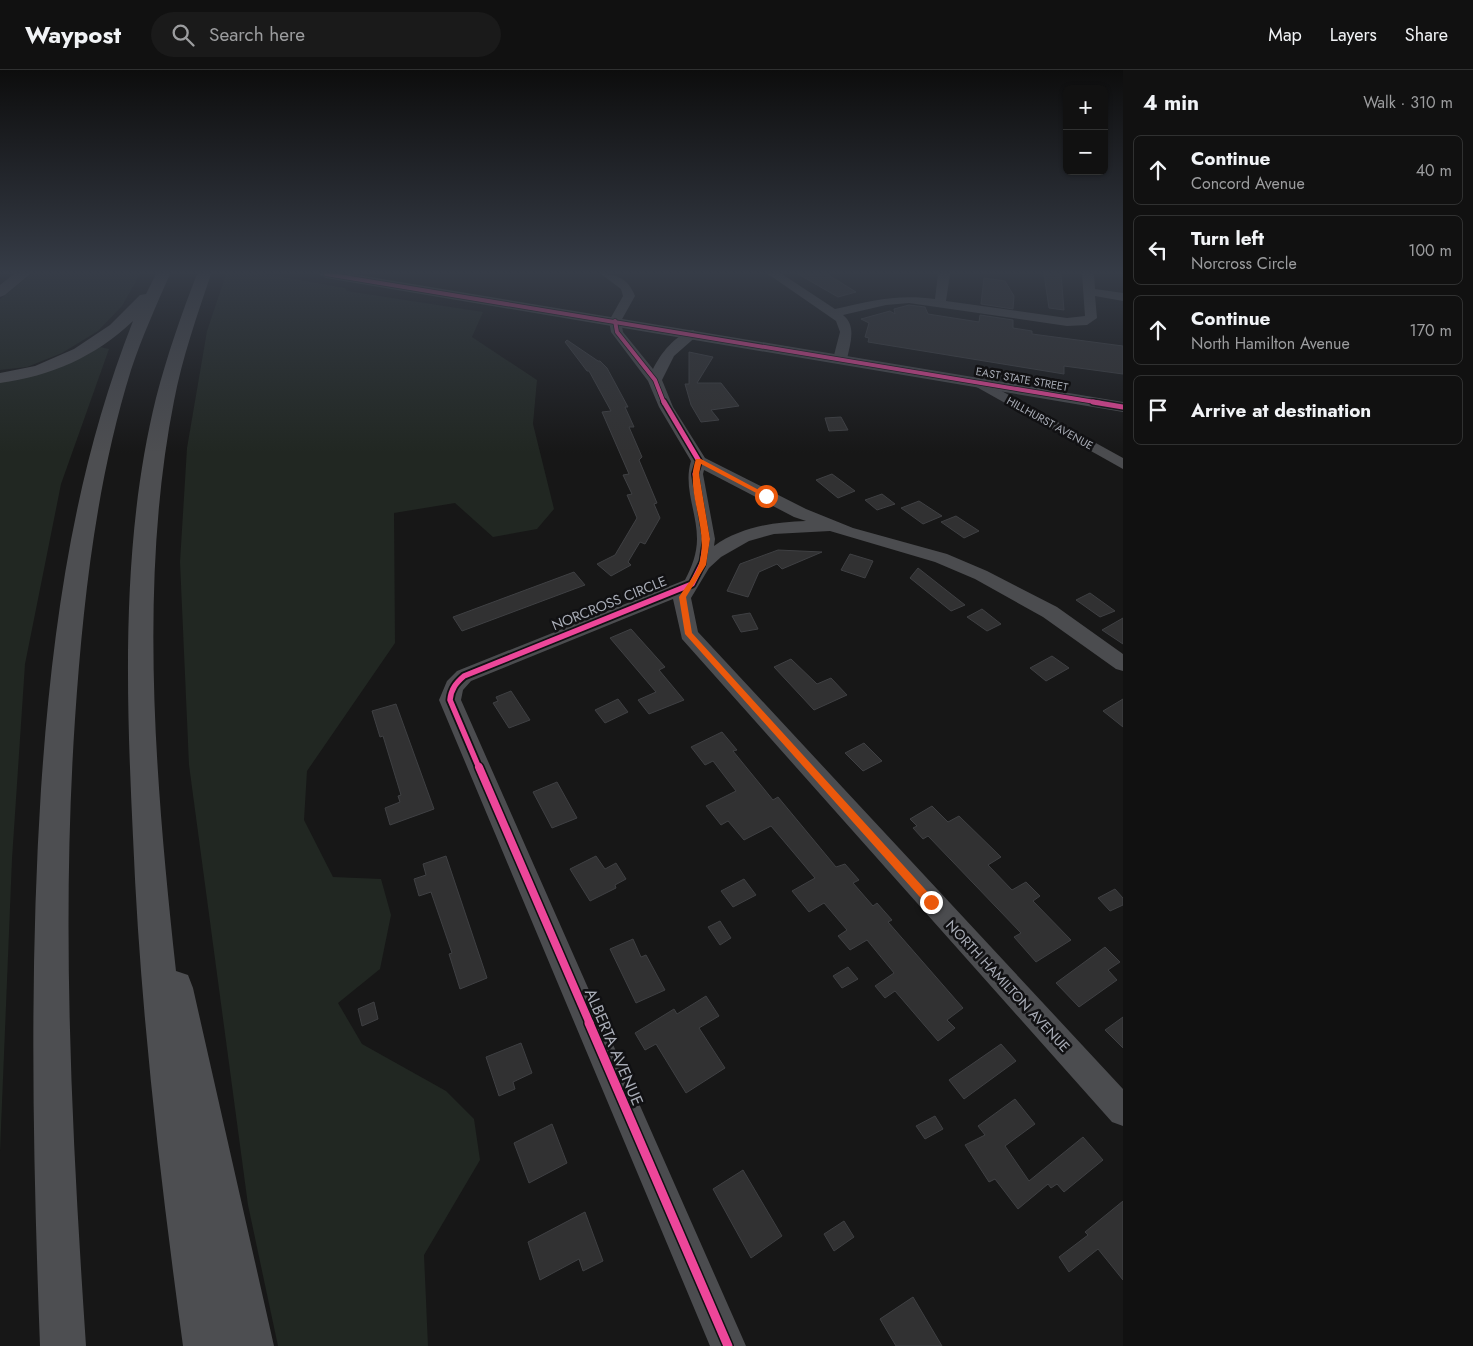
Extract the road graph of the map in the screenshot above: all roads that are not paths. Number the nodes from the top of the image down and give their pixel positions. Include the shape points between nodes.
1 (109, 334) edge
2 (137, 334) edge
3 (183, 334) edge
4 (619, 334) edge
5 (693, 334) joint
6 (846, 334) edge
7 (840, 359) junction
8 (0, 378) edge
9 (655, 380) junction
10 (978, 382) junction
11 (1123, 407) edge
12 (698, 461) junction
13 (1123, 464) edge
14 (848, 532) junction
15 (697, 574) junction
16 (1123, 664) edge
17 (475, 758) joint
18 (150, 866) junction
19 (1123, 1111) edge
20 (63, 1346) edge
21 (206, 1346) edge
22 (251, 1346) edge
23 (728, 1346) edge

1 - 8 highway via 55,364
2 - 20 highway via 126,361 97,461 79,557 62,701 52,978
3 - 18 highway via 169,384 150,497 142,658
4 - 9 street
5 - 7 street, EAST STATE STREET
5 - 9 street via 666,355
6 - 7 street
7 - 10 street, EAST STATE STREET
9 - 12 street via 666,407
10 - 11 street, EAST STATE STREET
10 - 13 street, HILLHURST AVENUE
12 - 14 street
12 - 15 street via 696,474 706,539
14 - 15 street via 803,526 764,530 728,543
14 - 16 street via 900,545 981,575 1050,612
15 - 17 street, NORCROSS CIRCLE via 455,682 450,700
15 - 19 street, NORTH HAMILTON AVENUE via 682,597 689,634
17 - 23 street, ALBERTA AVENUE
18 - 21 highway via 165,1039
18 - 22 highway

